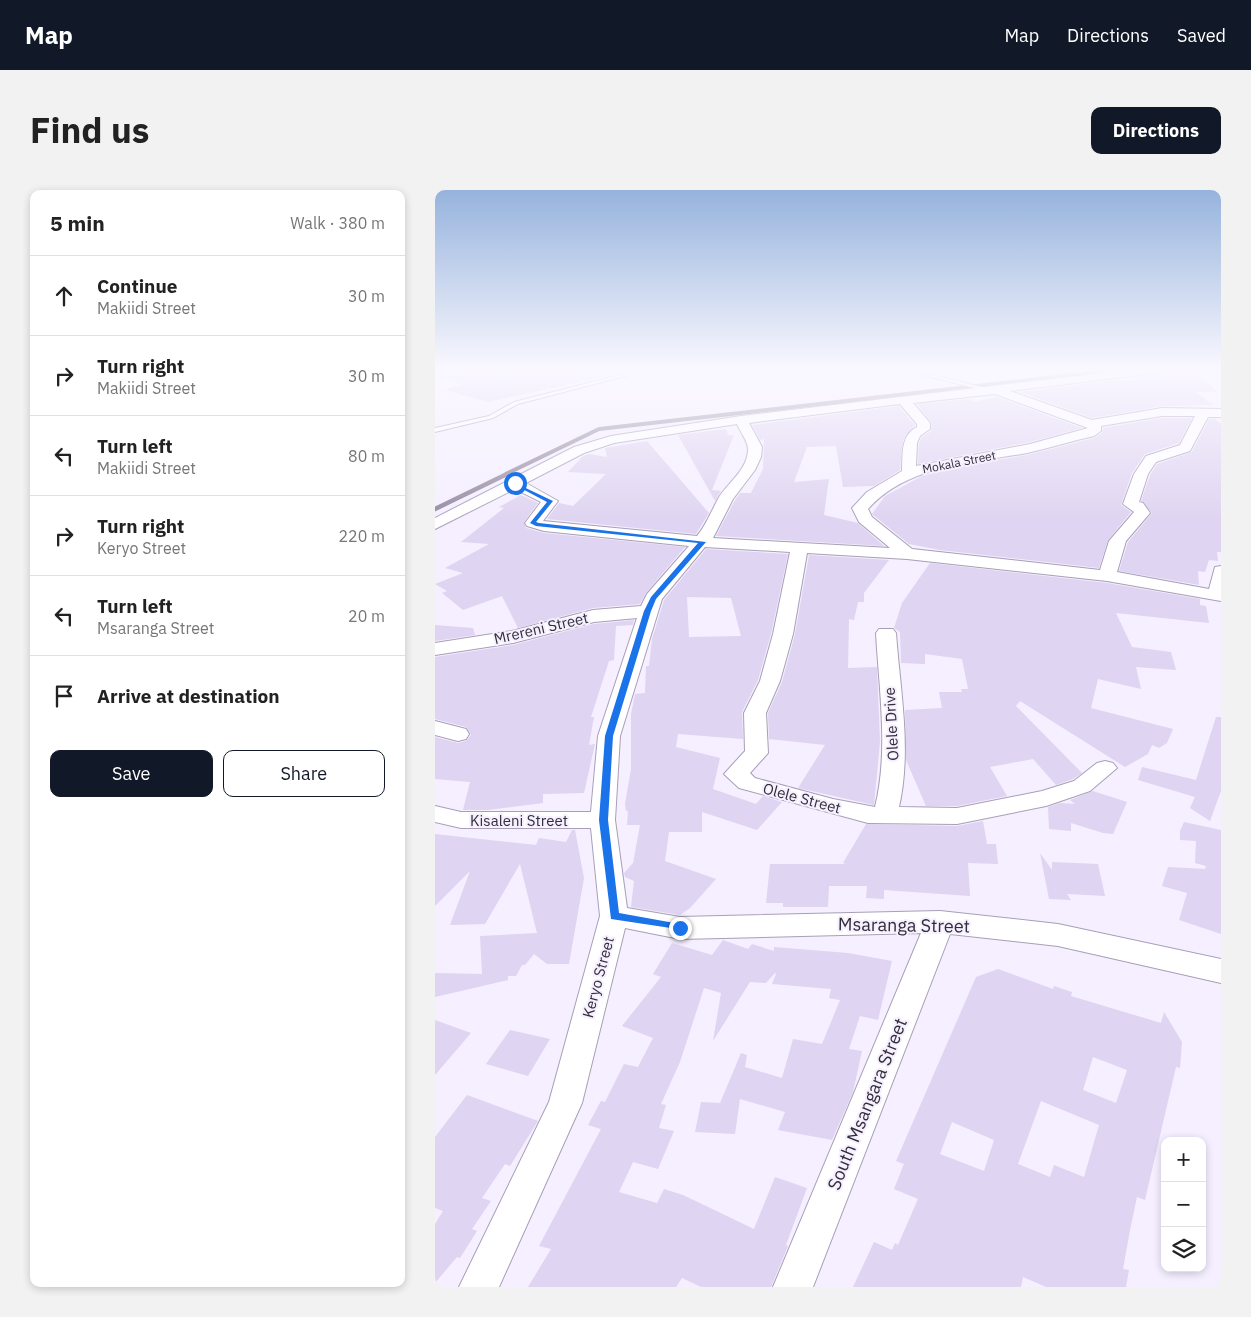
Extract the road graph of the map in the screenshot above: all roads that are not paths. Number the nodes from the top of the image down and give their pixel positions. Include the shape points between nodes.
1 (477, 420) edge
2 (740, 420) edge
3 (741, 420) edge
4 (921, 420) edge
5 (1080, 420) edge
6 (1114, 420) edge
7 (1200, 420) edge
8 (1091, 424) junction
9 (435, 430) edge
10 (909, 472) junction
11 (515, 483) junction
12 (435, 524) edge
13 (703, 542) junction
14 (800, 546) junction
15 (907, 554) junction
16 (1221, 571) edge
17 (1107, 576) junction
18 (1219, 596) edge
19 (647, 611) junction
20 (887, 633) dead end
21 (435, 649) edge
22 (435, 728) edge
23 (459, 734) dead end
24 (1105, 768) dead end
25 (435, 814) edge
26 (885, 815) junction
27 (603, 820) junction
28 (614, 916) junction
29 (940, 922) junction
30 (1221, 971) edge
31 (479, 1287) edge
32 (793, 1287) edge

1 - 9 lane
2 - 11 street via 611,440 579,450
3 - 13 street, Keryo Street via 755,447 754,457
4 - 10 street via 923,429 914,434 910,443
5 - 8 street
6 - 8 street
7 - 17 street via 1185,448 1151,459 1141,474 1131,504 1138,506 1142,513 1120,535
8 - 10 street, Mokala Street via 1096,428 1089,433
10 - 15 street, Mokala Street via 872,495 860,508 865,519
11 - 12 street
11 - 13 street via 550,501 533,523 538,525
13 - 14 street
13 - 19 street, Keryo Street via 653,598
14 - 15 street
14 - 26 street, Olele Street via 783,634 770,681 755,713 757,753 736,774 747,783 832,807 868,815
15 - 17 street
16 - 18 street
17 - 18 street
19 - 21 street, Mrereni Street via 593,616 513,637
19 - 27 street, Keryo Street via 609,736
20 - 26 street, Olele Drive via 894,755
22 - 23 street
24 - 26 street, Olele Street via 1082,786 1046,798 957,816
25 - 27 street, Kisaleni Street via 461,820
27 - 28 street, Keryo Street
28 - 29 street, Msaranga Street via 680,928
28 - 31 street, Keryo Street via 565,1103
29 - 30 street, Msaranga Street via 1058,935
29 - 32 street, South Msangara Street

